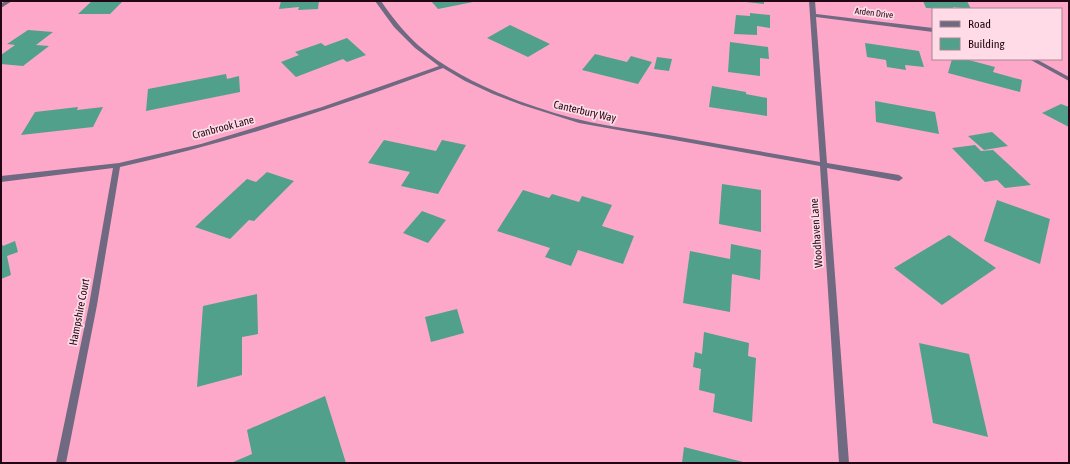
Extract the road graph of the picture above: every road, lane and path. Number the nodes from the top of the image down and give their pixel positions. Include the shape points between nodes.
1 (9, 1) edge
2 (378, 1) edge
3 (812, 1) edge
4 (1, 6) edge
5 (812, 15) junction
6 (932, 30) edge
7 (1034, 60) edge
8 (444, 66) junction
9 (1069, 79) edge
10 (117, 165) junction
11 (822, 166) junction
12 (899, 178) dead end
13 (1, 179) edge
14 (61, 463) edge
15 (844, 463) edge

1 - 4 street
2 - 8 street, Canterbury Way via 397,29
3 - 5 street, Woodhaven Lane
5 - 6 street, Arden Drive
5 - 11 street, Woodhaven Lane
7 - 9 street
8 - 10 street, Cranbrook Lane via 323,109 239,135
8 - 11 street, Canterbury Way via 498,95 536,110 581,122
10 - 13 street, Cranbrook Lane
10 - 14 street, Hampshire Court via 93,305
11 - 12 street, Canterbury Way
11 - 15 street, Woodhaven Lane

